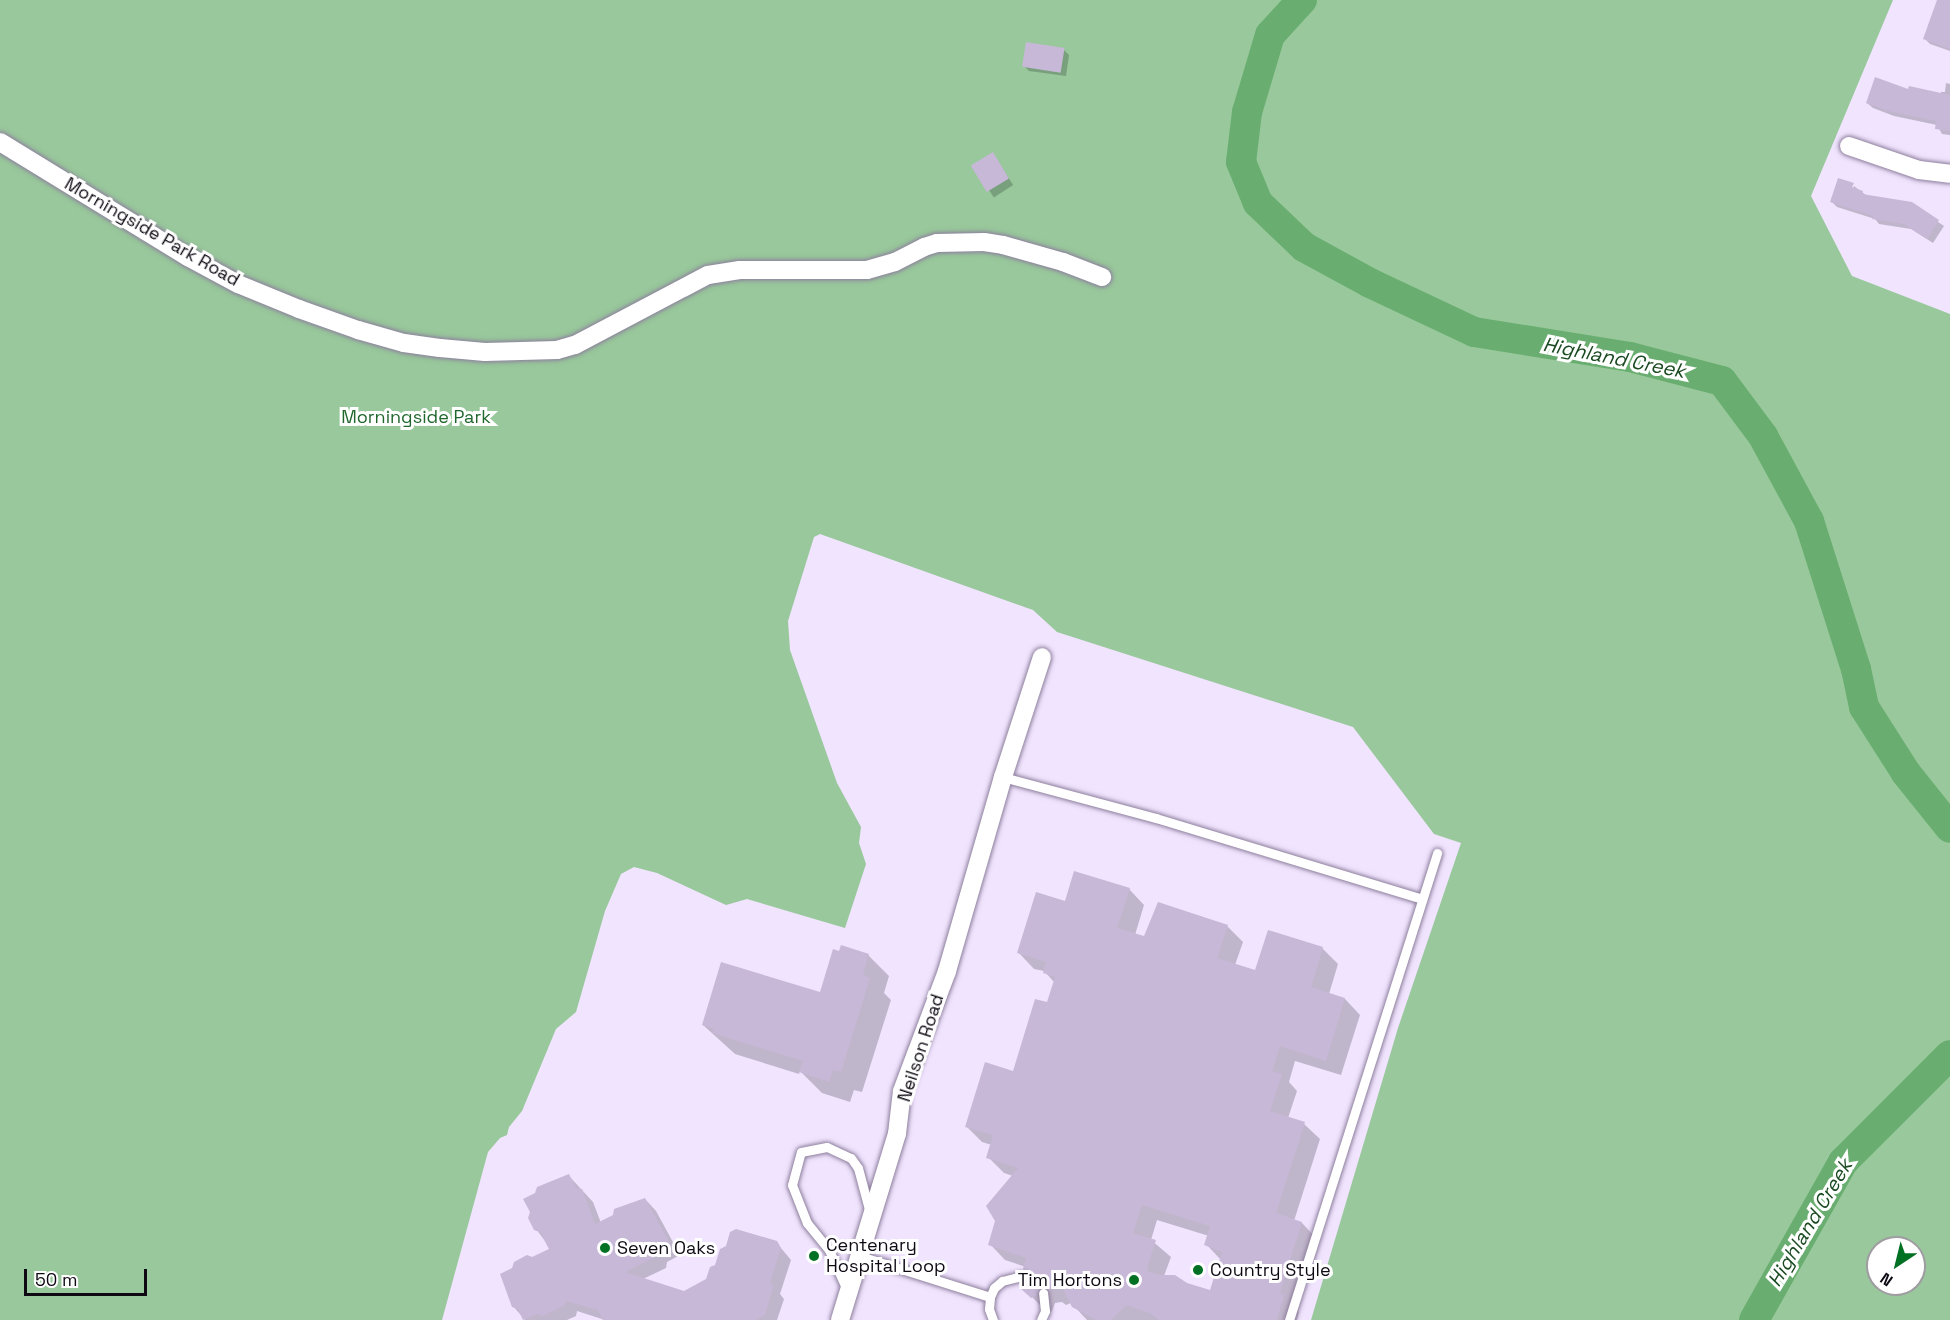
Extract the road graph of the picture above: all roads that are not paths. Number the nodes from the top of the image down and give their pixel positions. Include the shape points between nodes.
1 (0, 142) edge
2 (1849, 146) dead end
3 (1950, 174) edge
4 (1102, 277) dead end
5 (1042, 657) dead end
6 (1003, 777) junction
7 (1437, 853) dead end
8 (1422, 899) junction
9 (871, 1219) junction
10 (860, 1256) junction
11 (1022, 1276) dead end
12 (848, 1292) junction
13 (1043, 1293) dead end
14 (990, 1297) junction
15 (840, 1320) edge
16 (993, 1320) edge
17 (1041, 1320) edge
18 (1289, 1320) edge

1 - 4 street, Morningside Park Road via 238,284 358,330 440,348 485,352 557,350 575,345 708,275 740,270 867,270 937,243 1003,245
2 - 3 street via 1918,170
5 - 6 street, Neilson Road
6 - 8 lane via 1156,818
6 - 9 street, Neilson Road via 947,971 902,1091 897,1134
7 - 8 lane
8 - 18 lane
9 - 10 street, Neilson Road
9 - 12 lane via 858,1168 851,1158 827,1148 801,1152 792,1185 807,1223 829,1250
10 - 12 street, Neilson Road
10 - 14 lane
11 - 14 lane via 1002,1281
12 - 15 street, Neilson Road
13 - 17 lane via 1045,1311
14 - 16 lane

